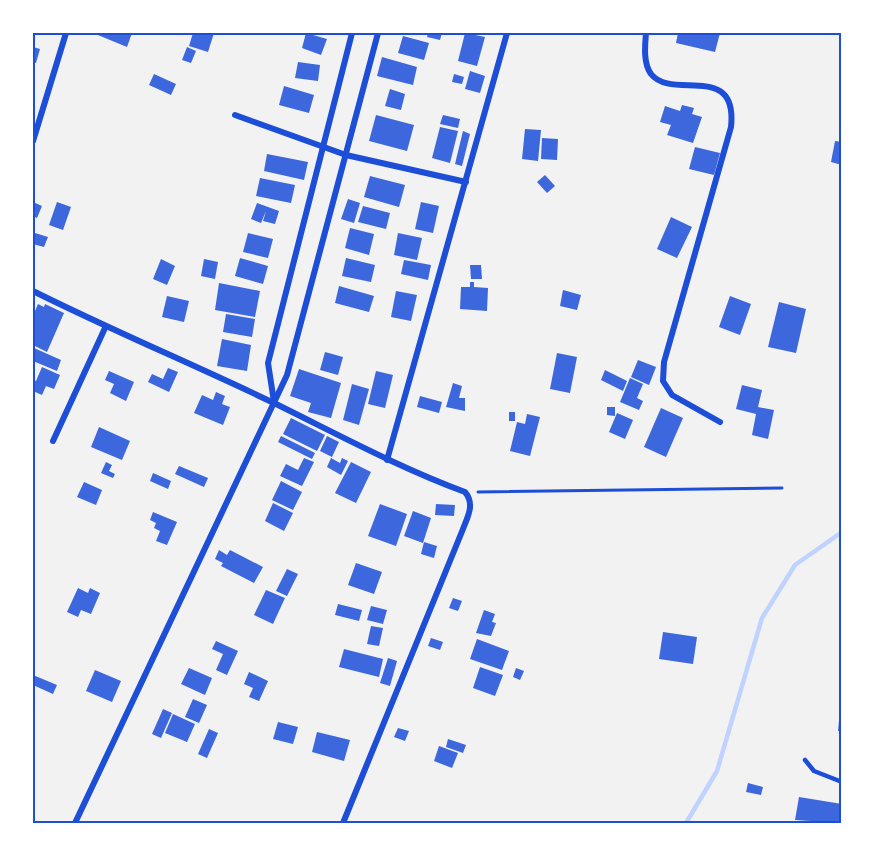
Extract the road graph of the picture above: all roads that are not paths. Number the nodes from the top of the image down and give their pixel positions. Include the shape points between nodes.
1 (66, 33) edge
2 (352, 33) edge
3 (378, 33) edge
4 (507, 33) edge
5 (646, 33) edge
6 (235, 115) dead end
7 (33, 141) edge
8 (321, 147) junction
9 (346, 155) junction
10 (466, 182) junction
11 (33, 291) edge
12 (105, 328) junction
13 (274, 403) junction
14 (720, 422) dead end
15 (54, 441) dead end
16 (387, 460) junction
17 (804, 760) dead end
18 (842, 782) edge
19 (75, 823) edge
20 (343, 823) edge

1 - 7 street
2 - 8 street
3 - 9 street
4 - 10 street
5 - 14 street via 646,61 652,75 662,81 714,89 728,98 733,110 664,362 663,381 672,395
6 - 8 street
8 - 9 street
8 - 13 street via 268,363
9 - 10 street
9 - 13 street via 288,371
10 - 16 street
11 - 12 street
12 - 13 street
12 - 15 street
13 - 16 street
13 - 19 street
16 - 20 street via 465,492 471,501
17 - 18 lane via 814,771

